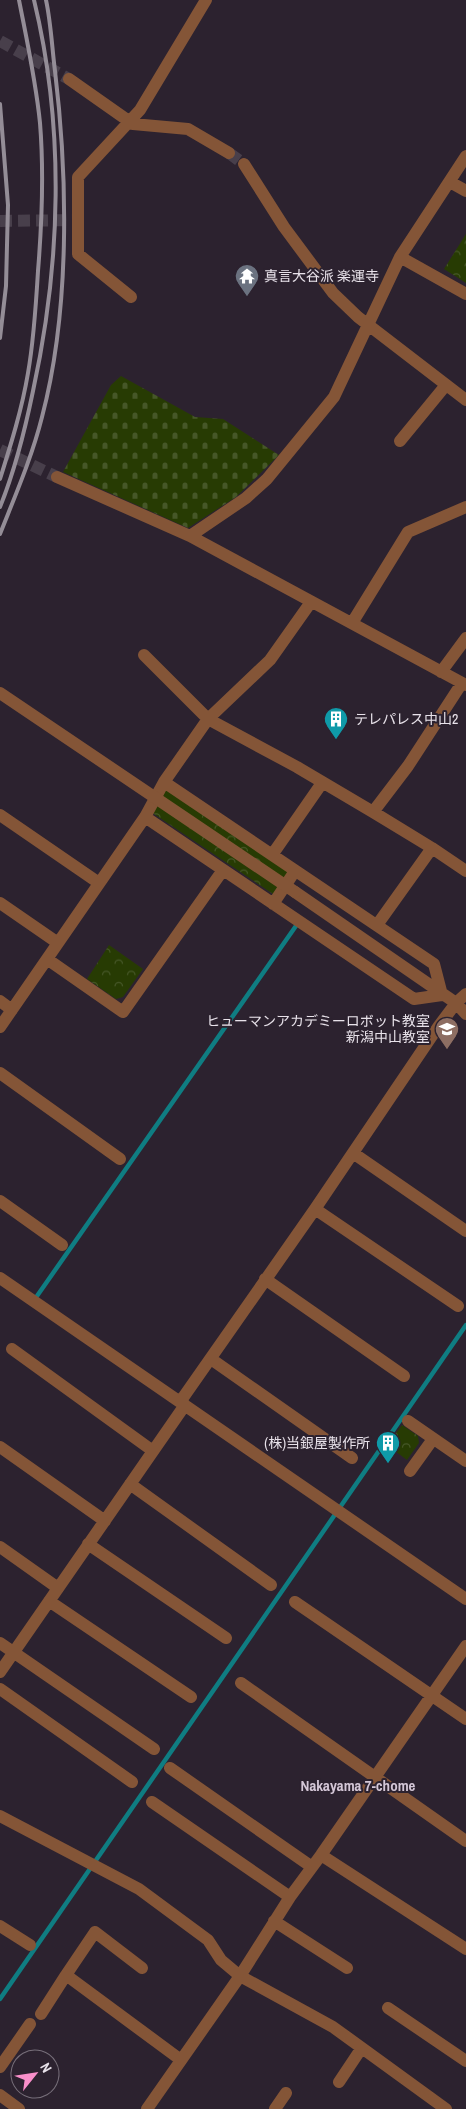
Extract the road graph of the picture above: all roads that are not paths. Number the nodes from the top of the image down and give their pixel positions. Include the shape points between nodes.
1 (206, 0) edge
2 (69, 79) tunnel mouth
3 (128, 121) junction
4 (229, 153) tunnel mouth
5 (466, 156) edge
6 (244, 164) tunnel mouth
7 (450, 182) junction
8 (466, 191) edge
9 (400, 257) junction
10 (466, 294) edge
11 (131, 297) dead end
12 (369, 325) junction
13 (446, 386) junction
14 (466, 400) edge
15 (400, 441) dead end
16 (57, 477) tunnel mouth
17 (466, 508) edge
18 (190, 536) junction
19 (311, 602) junction
20 (352, 624) junction
21 (466, 638) edge
22 (144, 655) dead end
23 (441, 672) junction
24 (464, 684) edge
25 (0, 693) edge
26 (208, 718) junction
27 (164, 782) junction
28 (322, 783) junction
29 (373, 812) junction
30 (0, 815) edge
31 (145, 817) junction
32 (432, 848) junction
33 (272, 855) junction
34 (223, 870) junction
35 (295, 871) junction
36 (466, 872) edge
37 (99, 883) junction
38 (0, 903) edge
39 (273, 904) junction
40 (377, 925) junction
41 (58, 943) junction
42 (47, 959) junction
43 (466, 994) edge
44 (442, 995) junction
45 (0, 1001) edge
46 (456, 1003) junction
47 (12, 1010) junction
48 (466, 1014) edge
49 (0, 1027) edge
50 (0, 1073) edge
51 (353, 1153) junction
52 (120, 1159) dead end
53 (0, 1201) edge
54 (315, 1209) junction
55 (466, 1230) edge
56 (62, 1245) dead end
57 (0, 1278) edge
58 (266, 1279) junction
59 (458, 1306) dead end
60 (12, 1349) dead end
61 (211, 1359) junction
62 (404, 1376) dead end
63 (182, 1403) junction
64 (408, 1421) dead end
65 (433, 1439) junction
66 (0, 1447) edge
67 (153, 1451) junction
68 (352, 1458) dead end
69 (466, 1462) edge
70 (410, 1471) dead end
71 (130, 1484) junction
72 (105, 1521) junction
73 (88, 1544) junction
74 (0, 1547) edge
75 (271, 1585) dead end
76 (58, 1588) junction
77 (466, 1599) edge
78 (49, 1601) junction
79 (296, 1602) dead end
80 (226, 1638) dead end
81 (0, 1643) edge
82 (466, 1646) edge
83 (13, 1652) junction
84 (0, 1672) edge
85 (241, 1683) dead end
86 (0, 1689) edge
87 (432, 1695) junction
88 (192, 1697) dead end
89 (466, 1719) edge
90 (154, 1749) dead end
91 (170, 1768) dead end
92 (375, 1775) junction
93 (132, 1782) dead end
94 (152, 1802) dead end
95 (0, 1816) edge
96 (466, 1841) edge
97 (321, 1855) junction
98 (312, 1867) junction
99 (290, 1896) junction
100 (274, 1921) junction
101 (0, 1926) edge
102 (30, 1945) dead end
103 (466, 1949) edge
104 (142, 1968) dead end
105 (347, 1968) dead end
106 (66, 1975) junction
107 (240, 1976) junction
108 (388, 2008) dead end
109 (41, 2014) dead end
110 (30, 2024) dead end
111 (361, 2049) junction
112 (181, 2060) junction
113 (466, 2062) edge
114 (0, 2067) edge
115 (339, 2082) dead end
116 (286, 2093) dead end
117 (0, 2095) edge
118 (429, 2105) edge
119 (19, 2109) edge
120 (147, 2109) edge
121 (275, 2109) edge
122 (446, 2109) edge

1 - 3 street via 140,110
2 - 3 street
3 - 4 street via 188,129
3 - 11 street via 78,177 78,254
5 - 7 street
6 - 12 street via 284,227 333,293
7 - 8 street
7 - 9 street
9 - 10 street
9 - 12 street
12 - 13 street
12 - 18 street via 334,397 267,479 246,498
13 - 14 street
13 - 15 street
16 - 18 street
17 - 20 street via 408,532
18 - 19 street
19 - 20 street
19 - 26 street via 270,660
20 - 23 street
21 - 23 street
22 - 26 street
23 - 24 street
24 - 29 street
25 - 44 street, bridge
26 - 27 street
26 - 28 street
27 - 31 street
27 - 33 street
28 - 29 street
28 - 33 street
29 - 32 street
30 - 37 street
31 - 34 street
31 - 37 street
32 - 36 street
32 - 40 street
33 - 35 street
34 - 39 street
34 - 42 street via 123,1012
35 - 39 street
35 - 40 street
37 - 41 street
38 - 41 street
39 - 44 street via 414,998
40 - 44 street via 434,964
41 - 42 street
42 - 47 street
43 - 46 street
44 - 46 street
45 - 47 street
46 - 48 street
46 - 51 street
47 - 49 street
50 - 52 street
51 - 54 street
51 - 55 street
53 - 56 street
54 - 58 street
54 - 59 street
57 - 63 street
58 - 61 street
58 - 62 street
60 - 67 street
61 - 63 street
61 - 68 street
63 - 67 street
63 - 77 street
64 - 65 street
65 - 69 street
65 - 70 street
66 - 72 street
67 - 71 street
71 - 72 street
71 - 75 street
72 - 73 street
73 - 76 street
73 - 80 street
74 - 76 street
76 - 78 street
78 - 83 street
78 - 88 street
79 - 87 street
81 - 83 street
82 - 87 street
83 - 84 street
83 - 90 street
85 - 92 street
86 - 93 street
87 - 89 street
87 - 92 street
91 - 98 street
92 - 96 street
92 - 97 street
94 - 99 street
95 - 107 street via 139,1889 208,1940 222,1960
97 - 98 street
97 - 103 street
98 - 99 street
99 - 100 street
100 - 105 street
100 - 107 street
101 - 102 street
104 - 106 street via 95,1932
106 - 109 street
106 - 112 street
107 - 111 street via 333,2027
107 - 112 street
108 - 113 street
110 - 114 street
111 - 115 street
111 - 118 street
112 - 120 street
116 - 121 street
117 - 119 street
118 - 122 street

